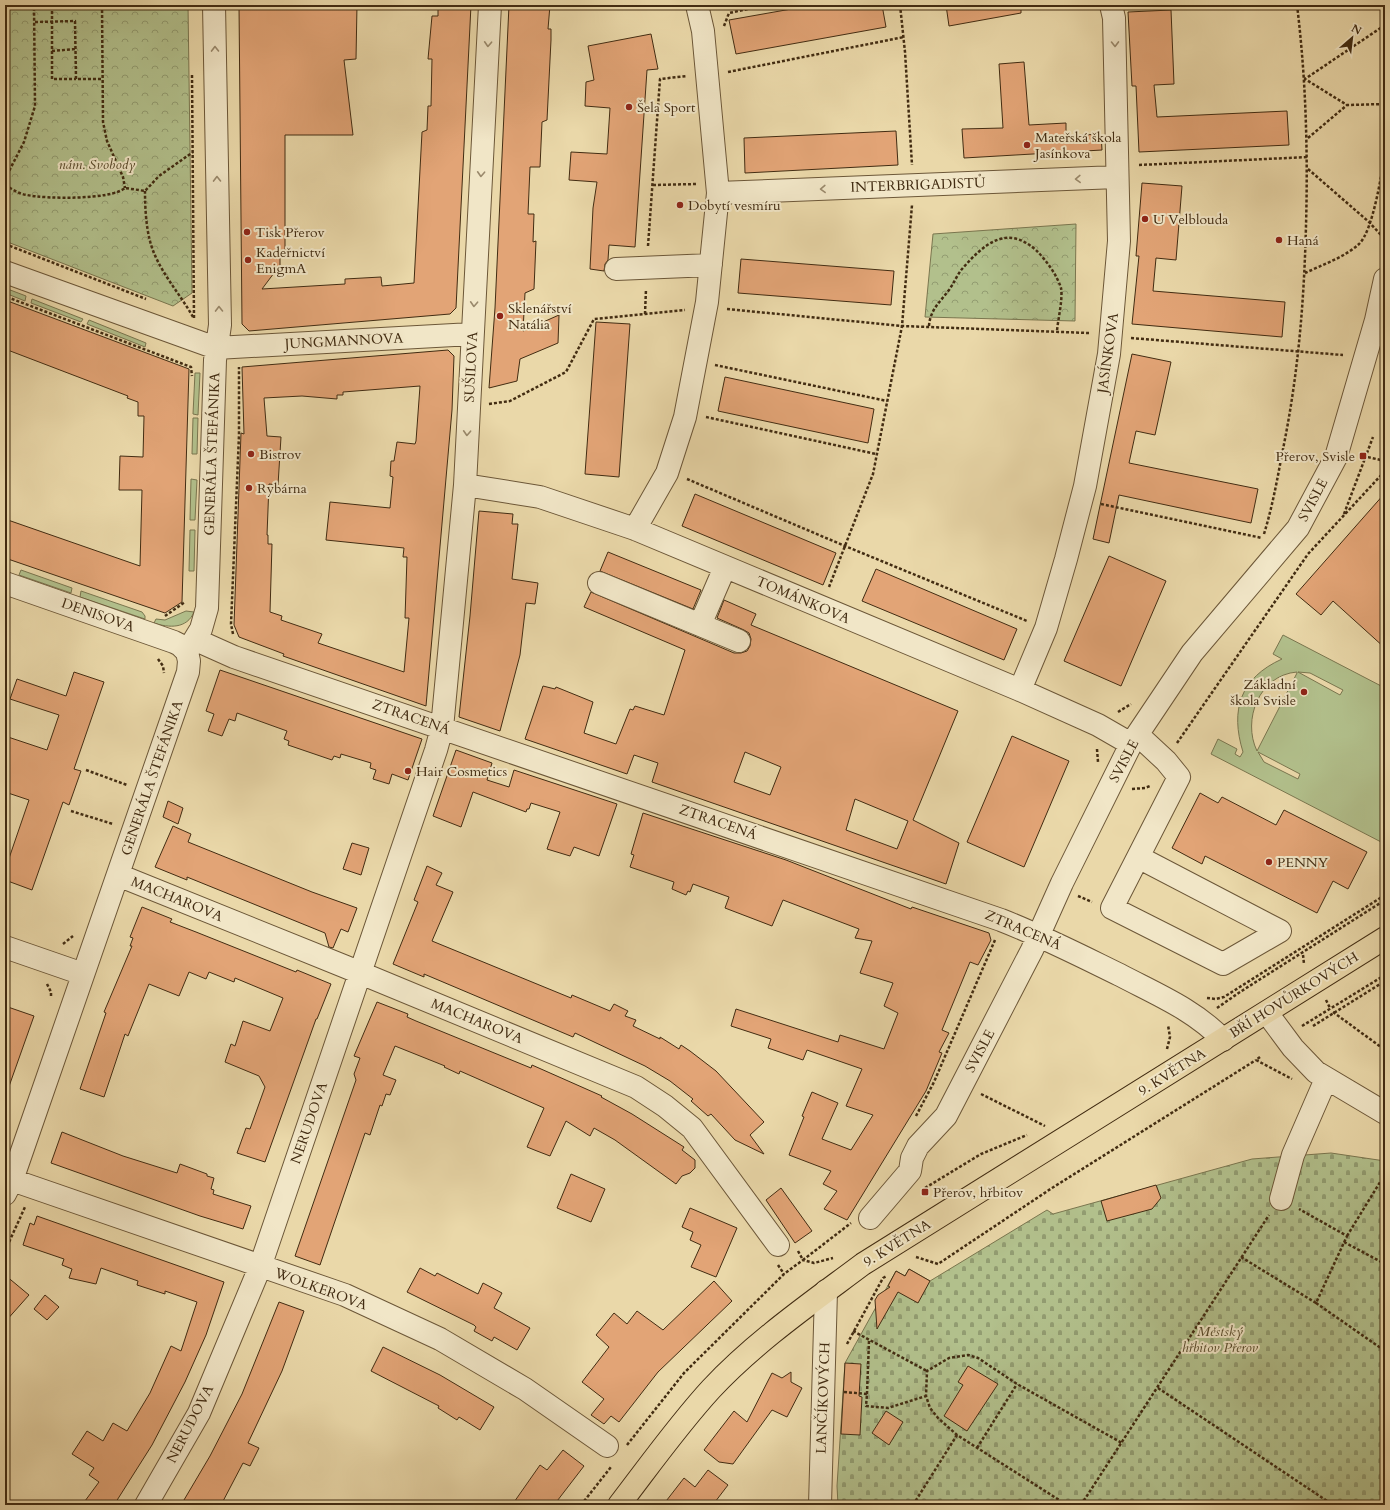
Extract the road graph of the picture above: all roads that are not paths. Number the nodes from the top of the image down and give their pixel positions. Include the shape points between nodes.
1 (214, 5) edge
2 (490, 5) edge
3 (697, 5) edge
4 (1111, 5) edge
5 (1125, 171) junction
6 (717, 188) junction
7 (711, 265) junction
8 (616, 269) dead end
9 (5, 272) edge
10 (1385, 279) edge
11 (1381, 317) edge
12 (472, 334) junction
13 (216, 348) junction
14 (465, 485) junction
15 (635, 529) junction
16 (725, 567) junction
17 (5, 583) edge
18 (599, 583) dead end
19 (700, 625) junction
20 (739, 641) dead end
21 (191, 646) junction
22 (1020, 690) junction
23 (442, 728) junction
24 (1134, 739) junction
25 (1138, 857) junction
26 (118, 875) junction
27 (1039, 934) junction
28 (1385, 938) edge
29 (5, 947) edge
30 (360, 973) junction
31 (83, 974) junction
32 (1267, 1013) junction
33 (1224, 1040) junction
34 (1326, 1079) junction
35 (1385, 1113) edge
36 (8, 1187) edge
37 (1281, 1199) road end
38 (862, 1219) road end
39 (783, 1251) road end
40 (260, 1267) junction
41 (826, 1291) junction
42 (605, 1455) road end
43 (146, 1505) edge
44 (618, 1505) edge
45 (820, 1505) edge

13 -> 1 street via 220,325
2 -> 12 street, SUŠILOVA
3 - 6 street via 703,31
4 -> 5 street, JASÍNKOVA
5 -> 6 street, INTERBRIGADISTŮ via 914,186
5 - 22 street, JASÍNKOVA via 1112,328 1105,382 1085,486 1056,597
6 - 7 street
7 - 8 street
7 - 15 street via 706,308 683,424 667,473
9 - 13 street
10 - 11 street, SVISLE
11 - 24 street, SVISLE via 1336,457 1298,528 1192,653
12 - 13 street, JUNGMANNOVA
12 -> 14 street, SUŠILOVA
13 - 21 street, GENERÁLA ŠTEFÁNIKA via 207,608 201,629
14 - 15 street, TOMÁNKOVA via 540,497
14 - 23 street, SUŠILOVA
15 - 16 street, TOMÁNKOVA
16 - 19 street
16 - 22 street, TOMÁNKOVA
17 - 21 street, DENISOVA via 180,645
18 - 19 street
19 - 20 street
21 - 23 street, ZTRACENÁ via 234,657
21 - 26 street, GENERÁLA ŠTEFÁNIKA via 188,672
22 - 24 street, TOMÁNKOVA
23 - 27 street, ZTRACENÁ
23 - 30 street, NERUDOVA
24 - 25 street, TOMÁNKOVA via 1166,761 1179,777
24 - 27 street, SVISLE
25 - 25 street via 1178,878 1280,931 1223,964 1112,908
26 - 30 street, MACHAROVA
26 - 31 street, GENERÁLA ŠTEFÁNIKA
27 - 33 street, ZTRACENÁ via 1169,1000 1204,1022
27 - 38 street, SVISLE via 946,1116 918,1146 910,1170
28 - 32 main road, BŘÍ HOVŮRKOVÝCH
29 - 31 street
30 - 39 street, MACHAROVA via 636,1087 665,1106 692,1128
30 - 40 street, NERUDOVA
31 - 36 street, GENERÁLA ŠTEFÁNIKA
32 - 33 main road, BŘÍ HOVŮRKOVÝCH
32 - 34 street via 1299,1055
33 - 41 main road, 9. KVĚTNA via 864,1264
34 - 35 street
34 - 37 street via 1293,1155
36 - 40 street, WOLKEROVA
40 - 42 street, WOLKEROVA via 344,1295 440,1339 525,1389
40 - 43 street, NERUDOVA via 199,1413
41 - 44 main road, 9. KVĚTNA via 782,1325 711,1389
41 - 45 street, LANČÍKOVÝCH

